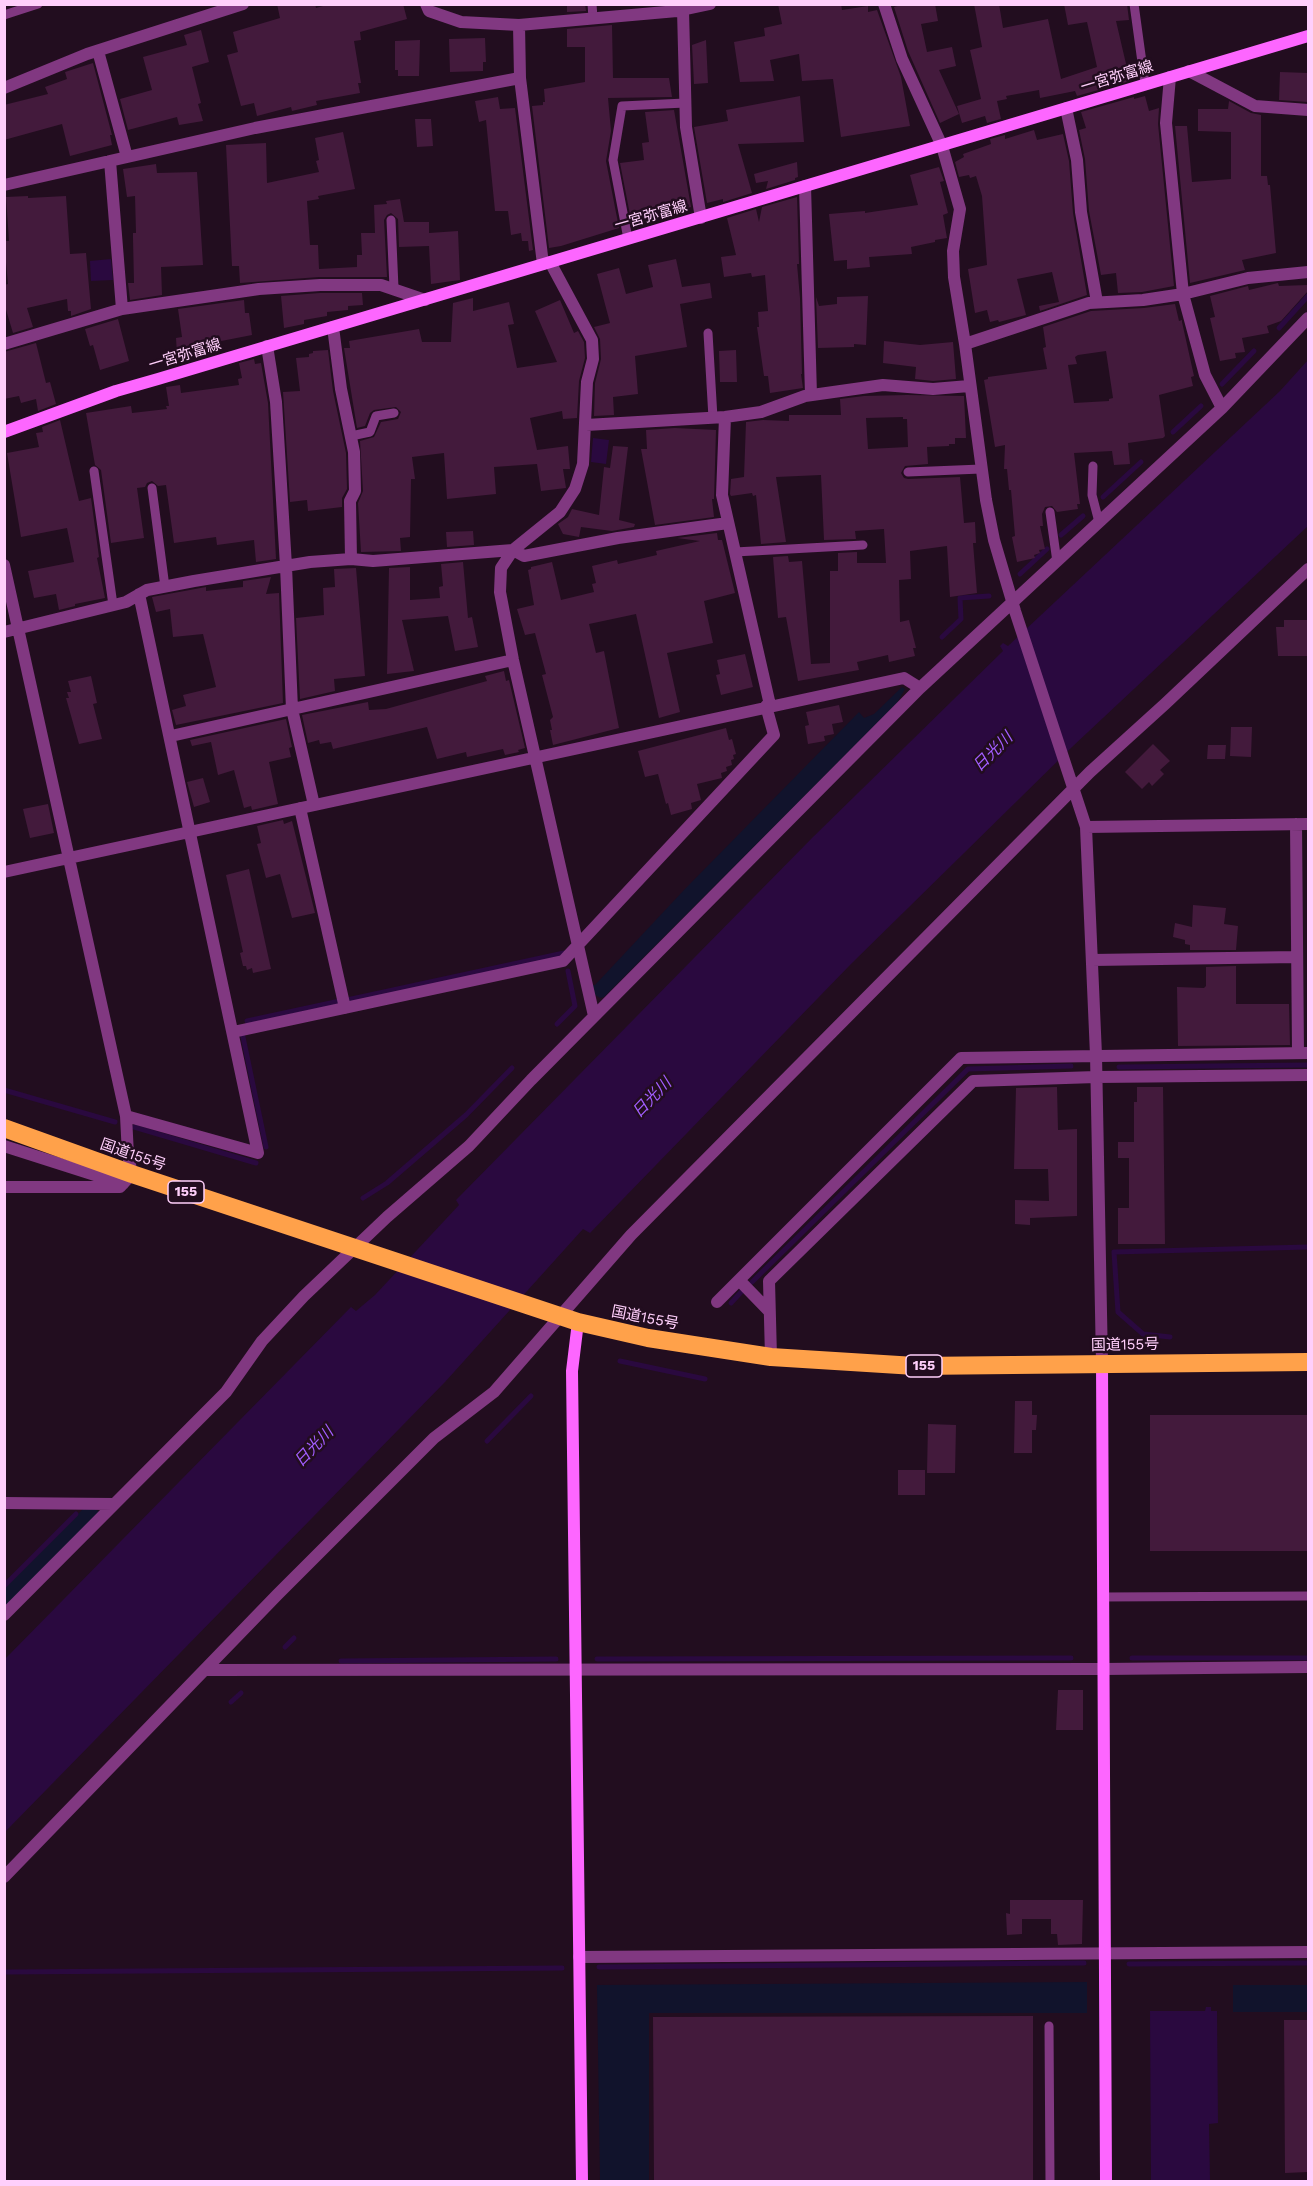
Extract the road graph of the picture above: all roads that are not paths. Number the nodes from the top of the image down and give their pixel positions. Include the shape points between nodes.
1 (38, 4) edge
2 (243, 4) edge
3 (426, 4) edge
4 (592, 4) edge
5 (710, 4) edge
6 (884, 4) edge
7 (1134, 4) edge
8 (659, 8) edge
9 (683, 10) junction
10 (4, 15) edge
11 (593, 18) junction
12 (519, 25) junction
13 (1308, 36) edge
14 (98, 51) junction
15 (1189, 71) junction
16 (1170, 77) junction
17 (520, 78) junction
18 (1145, 84) junction
19 (4, 88) edge
20 (685, 103) junction
21 (1066, 108) junction
22 (1308, 110) edge
23 (942, 146) junction
24 (127, 157) junction
25 (110, 161) junction
26 (4, 185) edge
27 (805, 186) junction
28 (701, 218) junction
29 (391, 220) dead end
30 (628, 239) junction
31 (547, 263) junction
32 (1308, 272) edge
33 (394, 288) junction
34 (1183, 294) junction
35 (425, 300) junction
36 (1097, 302) junction
37 (122, 309) junction
38 (1308, 318) edge
39 (333, 327) junction
40 (708, 333) dead end
41 (4, 344) edge
42 (965, 344) junction
43 (267, 346) junction
44 (969, 386) junction
45 (811, 395) junction
46 (1222, 408) junction
47 (394, 413) dead end
48 (719, 417) junction
49 (586, 425) junction
50 (4, 432) edge
51 (351, 436) junction
52 (1093, 466) dead end
53 (981, 469) junction
54 (94, 471) dead end
55 (908, 472) dead end
56 (152, 488) dead end
57 (1050, 512) dead end
58 (1099, 522) junction
59 (728, 523) junction
60 (863, 545) dead end
61 (513, 550) junction
62 (735, 552) junction
63 (351, 559) junction
64 (1057, 562) junction
65 (4, 566) edge
66 (286, 566) junction
67 (1308, 569) edge
68 (165, 587) junction
69 (139, 594) junction
70 (113, 605) junction
71 (1014, 607) junction
72 (18, 628) junction
73 (4, 632) edge
74 (513, 660) junction
75 (920, 688) junction
76 (768, 706) junction
77 (292, 709) junction
78 (171, 736) junction
79 (537, 758) junction
80 (1072, 786) junction
81 (314, 805) junction
82 (300, 808) junction
83 (1302, 824) edge
84 (1086, 826) junction
85 (191, 831) junction
86 (69, 858) junction
87 (4, 872) edge
88 (579, 946) junction
89 (1297, 957) junction
90 (1092, 960) junction
91 (345, 1008) junction
92 (594, 1016) junction
93 (233, 1032) junction
94 (1303, 1053) edge
95 (1096, 1055) junction
96 (1308, 1075) edge
97 (1096, 1077) junction
98 (126, 1116) junction
99 (4, 1128) edge
100 (4, 1146) edge
101 (128, 1179) junction
102 (4, 1187) edge
103 (362, 1250) junction
104 (740, 1280) junction
105 (717, 1302) dead end
106 (770, 1311) junction
107 (562, 1316) junction
108 (771, 1357) junction
109 (1308, 1362) edge
110 (1102, 1364) junction
111 (4, 1503) edge
112 (114, 1504) junction
113 (1308, 1596) edge
114 (1103, 1597) junction
115 (4, 1615) edge
116 (1308, 1667) edge
117 (1103, 1669) junction
118 (205, 1670) junction
119 (576, 1670) junction
120 (4, 1877) edge
121 (1308, 1952) edge
122 (1105, 1954) junction
123 (579, 1957) junction
124 (1049, 2026) dead end
125 (582, 2181) edge
126 (1050, 2181) edge
127 (1106, 2181) edge

1 - 10 lane
2 - 14 street
3 - 12 street via 429,11 461,22
4 - 11 lane
5 - 9 street
6 - 23 street via 902,58
7 - 18 lane
8 - 9 street
8 - 11 street
9 - 20 street
11 - 12 street
12 - 17 street
13 - 15 street, 一宮弥富線
14 - 19 street
14 - 24 street
15 - 16 street, 一宮弥富線
15 - 22 street via 1255,106
16 - 18 street, 一宮弥富線
16 - 34 street via 1166,123
17 - 24 street via 255,128
17 - 31 street
18 - 21 street, 一宮弥富線
20 - 28 street
20 - 30 lane via 622,106 613,160
21 - 23 street, 一宮弥富線
21 - 36 street
23 - 27 street, 一宮弥富線
23 - 42 street via 960,209 953,251
24 - 25 street
25 - 26 street
25 - 37 street
27 - 28 street, 一宮弥富線
27 - 45 street
28 - 30 street, 一宮弥富線
29 - 33 lane
30 - 31 street, 一宮弥富線
31 - 35 street, 一宮弥富線
31 - 49 street via 592,340
32 - 34 street via 1248,278
33 - 35 street
33 - 37 street via 320,285 259,289
34 - 36 street
34 - 46 street via 1205,375
35 - 39 street, 一宮弥富線
36 - 42 street
37 - 41 street
38 - 46 street
39 - 43 street, 一宮弥富線
39 - 51 street via 340,389
40 - 48 lane
42 - 44 street
43 - 50 street, 一宮弥富線 via 116,391
43 - 66 street via 276,402
44 - 45 street via 933,389 883,385
44 - 53 street
45 - 48 street via 761,412
46 - 58 street
47 - 51 lane via 376,416 370,432
48 - 49 street
48 - 59 street via 722,495
49 - 61 street via 583,464 575,489 560,512
51 - 63 street via 355,491 350,501
52 - 58 lane via 1092,495
53 - 55 lane
53 - 71 street via 994,540
54 - 70 lane
56 - 68 lane
57 - 64 lane
58 - 64 street
59 - 61 street via 524,556
59 - 62 street
60 - 62 lane
61 - 63 street via 374,561
61 - 74 street via 501,568 500,592
62 - 76 street
63 - 66 street
64 - 71 street
65 - 72 street
66 - 68 street
66 - 77 street
67 - 80 street
68 - 69 street
69 - 70 street
69 - 78 street
70 - 72 street
71 - 75 street
71 - 80 street
72 - 73 street
72 - 86 street
74 - 77 street
74 - 79 street
75 - 76 street via 904,678
75 - 92 street
76 - 79 street
76 - 88 street via 774,735
77 - 78 street
77 - 81 street
78 - 85 street
79 - 81 street
79 - 88 street
80 - 84 street
80 - 107 street via 632,1235
81 - 82 street
82 - 85 street
82 - 91 street
83 - 84 street
83 - 89 street
84 - 90 street
85 - 86 street
85 - 93 street
86 - 87 street
86 - 98 street
88 - 91 street via 563,961
88 - 92 street
89 - 90 street
89 - 94 street
90 - 95 street
91 - 93 street
92 - 103 street
93 - 98 street via 258,1153
94 - 95 street
95 - 97 street
95 - 104 street via 962,1058
96 - 97 street
97 - 106 street via 973,1081 769,1281
97 - 110 street
98 - 101 street
99 - 101 highway, 国道155号 / 155
100 - 101 street
101 - 102 street via 120,1187
101 - 103 highway, 国道155号 / 155
103 - 107 highway, 国道155号 / 155
103 - 112 street via 304,1296 262,1341 226,1392
104 - 105 street
104 - 106 street
106 - 108 street
107 - 108 highway, 国道155号 / 155 via 648,1338
107 - 118 street via 494,1392 434,1438
107 - 119 street via 573,1371
108 - 110 highway, 国道155号 / 155 via 915,1366
109 - 110 highway, 国道155号 / 155
110 - 114 street
111 - 112 street
112 - 115 street
113 - 114 lane
114 - 117 street
116 - 117 street
117 - 119 street
117 - 122 street
118 - 119 street
118 - 120 street
119 - 123 street
121 - 122 street
122 - 123 street
122 - 127 street
123 - 125 street
124 - 126 lane

